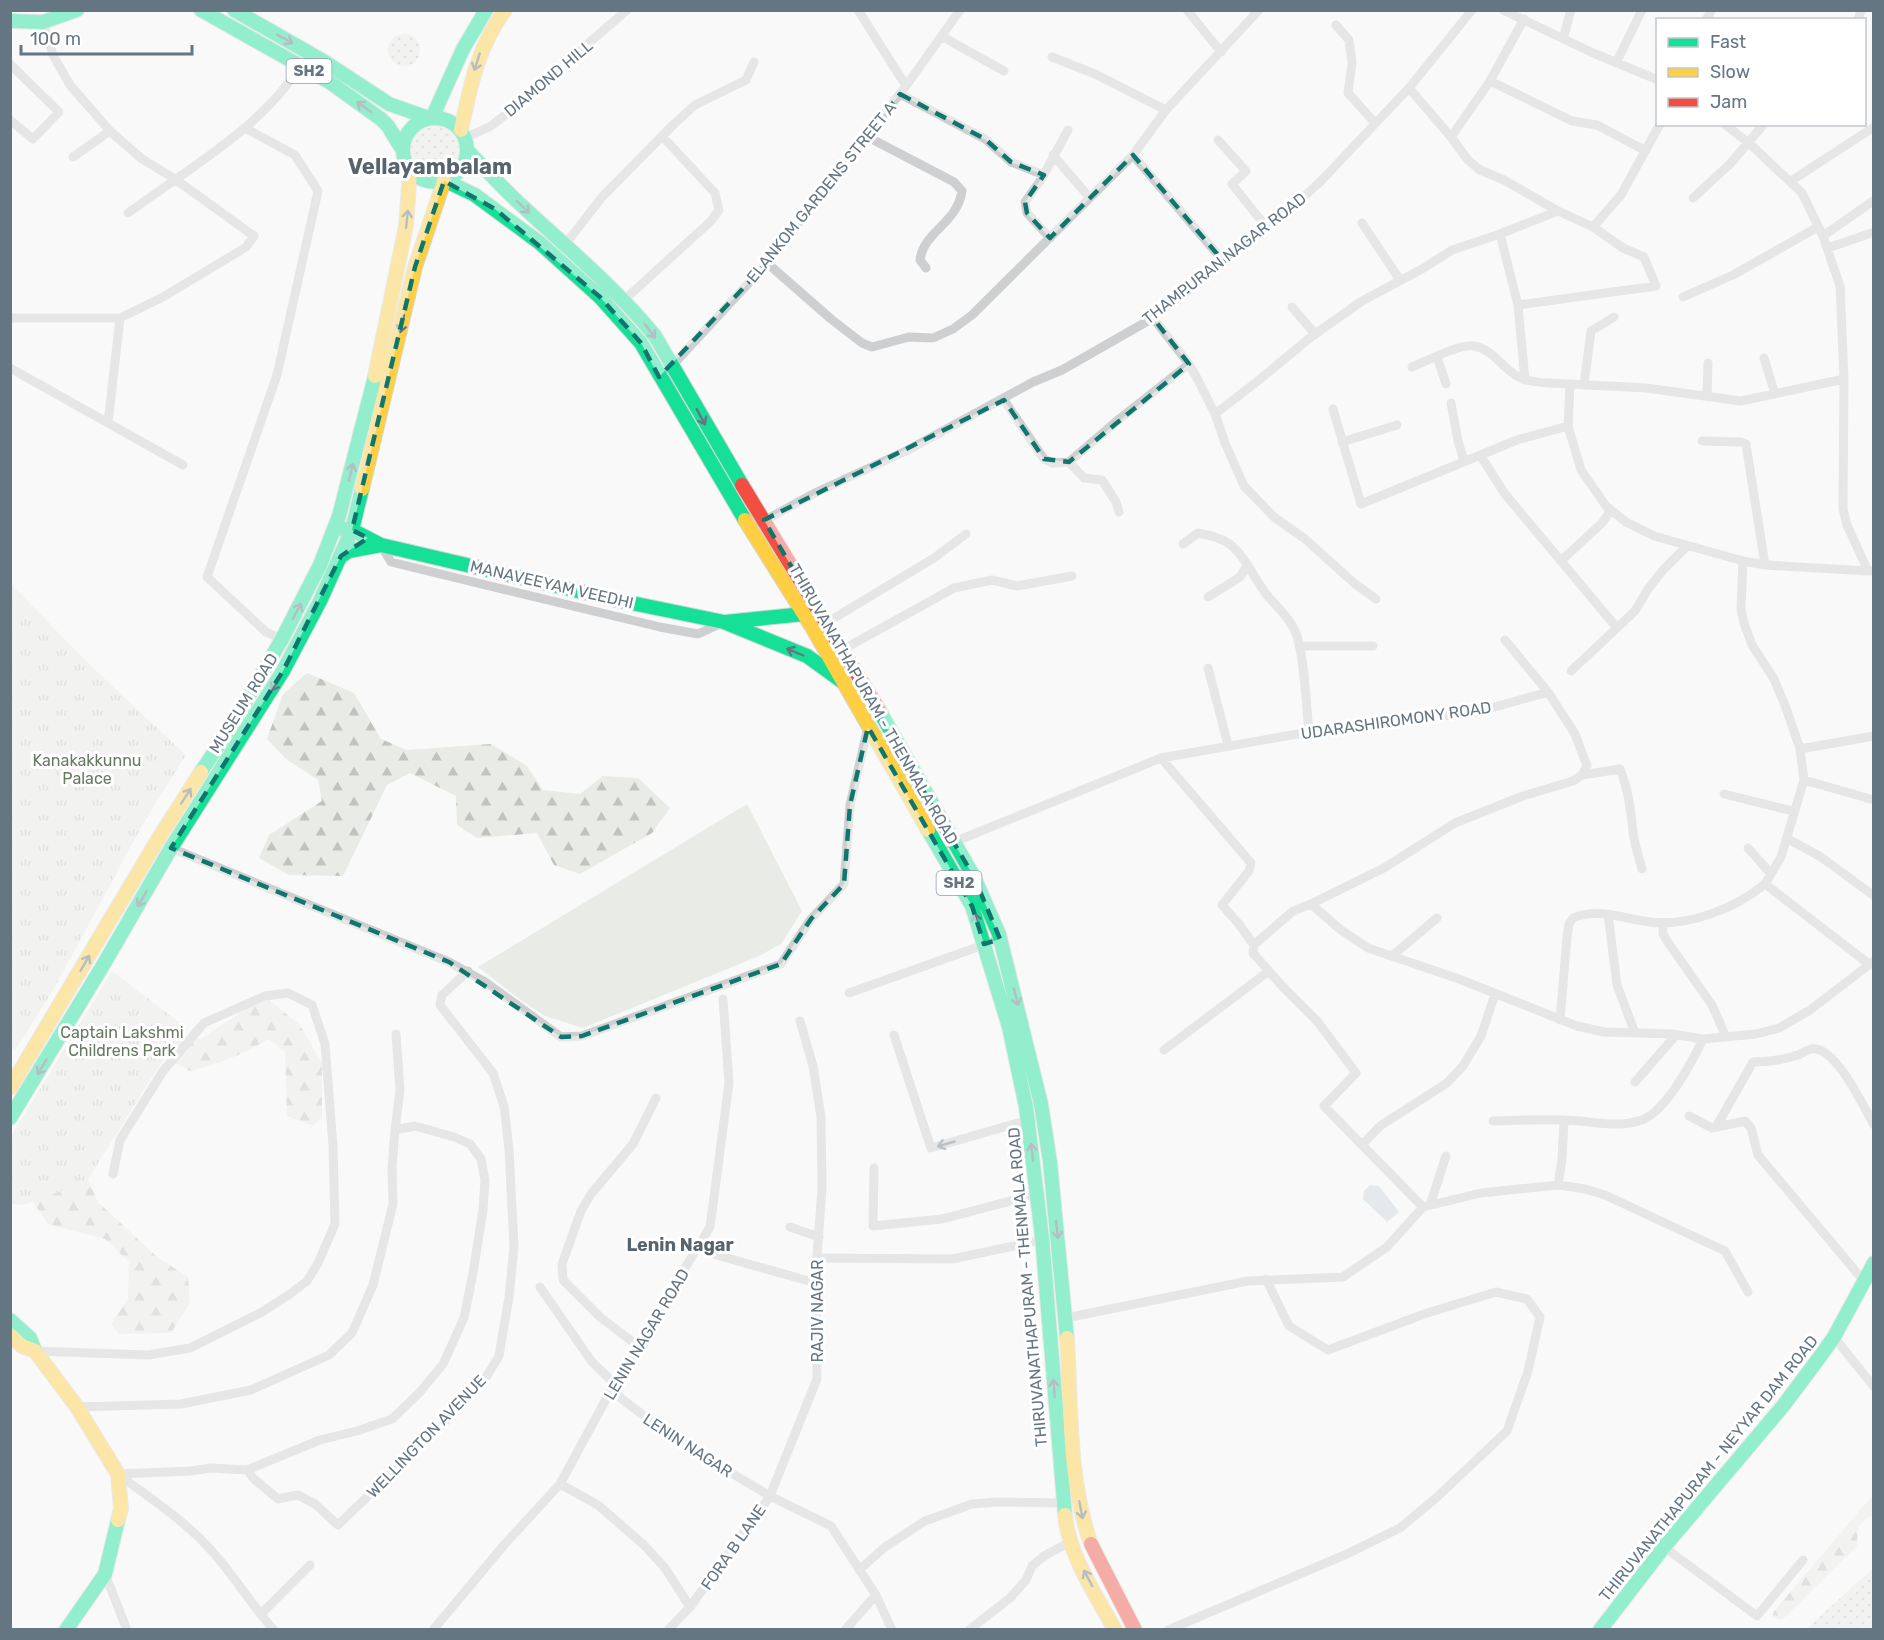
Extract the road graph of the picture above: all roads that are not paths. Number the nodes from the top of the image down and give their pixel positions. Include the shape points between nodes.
1 (77, 10) edge
2 (201, 10) edge
3 (234, 10) edge
4 (486, 10) edge
5 (505, 10) edge
6 (627, 10) edge
7 (858, 10) edge
8 (960, 10) edge
9 (1187, 10) edge
10 (1259, 10) edge
11 (1472, 10) edge
12 (1503, 10) edge
13 (1571, 10) edge
14 (1641, 10) edge
15 (39, 18) edge
16 (1524, 20) junction
17 (10, 21) edge
18 (1336, 25) dead end
19 (942, 37) junction
20 (1563, 39) junction
21 (1221, 52) junction
22 (1052, 57) dead end
23 (754, 62) dead end
24 (1616, 63) junction
25 (10, 64) edge
26 (300, 66) junction
27 (1004, 70) dead end
28 (1656, 79) edge
29 (1490, 81) junction
30 (1409, 88) junction
31 (903, 90) junction
32 (1166, 110) junction
33 (430, 118) junction
34 (10, 120) edge
35 (1376, 123) junction
36 (1659, 126) edge
37 (1727, 126) edge
38 (1762, 126) edge
39 (1874, 127) edge
40 (245, 128) junction
41 (1068, 130) dead end
42 (110, 131) junction
43 (662, 136) junction
44 (866, 136) junction
45 (1451, 137) junction
46 (464, 139) junction
47 (1218, 140) dead end
48 (1749, 143) junction
49 (402, 149) junction
50 (1646, 152) junction
51 (1053, 155) junction
52 (1132, 155) junction
53 (73, 157) dead end
54 (410, 171) junction
55 (1044, 175) junction
56 (175, 179) junction
57 (445, 181) junction
58 (1791, 181) junction
59 (1090, 198) junction
60 (1693, 198) dead end
61 (1873, 201) edge
62 (1558, 211) junction
63 (128, 213) dead end
64 (1362, 223) dead end
65 (1593, 227) junction
66 (1268, 228) junction
67 (1821, 232) junction
68 (1874, 232) edge
69 (1500, 234) junction
70 (1050, 238) junction
71 (564, 246) junction
72 (1828, 248) junction
73 (1224, 262) junction
74 (767, 263) junction
75 (926, 268) dead end
76 (1400, 280) junction
77 (1683, 297) dead end
78 (623, 301) junction
79 (1518, 304) junction
80 (1292, 308) dead end
81 (1614, 317) dead end
82 (10, 318) edge
83 (120, 318) junction
84 (1152, 318) junction
85 (1315, 334) junction
86 (1437, 357) junction
87 (1764, 358) dead end
88 (1708, 363) dead end
89 (1189, 364) junction
90 (673, 366) junction
91 (1412, 367) dead end
92 (10, 368) edge
93 (659, 377) junction
94 (1844, 378) junction
95 (1525, 380) junction
96 (1446, 384) dead end
97 (1570, 384) junction
98 (1584, 385) junction
99 (1774, 394) junction
100 (1707, 397) junction
101 (1004, 400) junction
102 (1451, 404) dead end
103 (1333, 409) dead end
104 (1215, 414) junction
105 (108, 423) junction
106 (1397, 425) dead end
107 (1568, 426) junction
108 (1702, 441) dead end
109 (1342, 442) junction
110 (1480, 455) junction
111 (1464, 461) junction
112 (1069, 462) junction
113 (183, 465) dead end
114 (1611, 510) junction
115 (1119, 512) dead end
116 (764, 520) junction
117 (335, 528) junction
118 (750, 528) junction
119 (352, 530) junction
120 (966, 534) dead end
121 (1183, 544) dead end
122 (381, 545) junction
123 (1687, 546) junction
124 (341, 556) junction
125 (1562, 560) junction
126 (1743, 561) junction
127 (1765, 565) junction
128 (1247, 566) junction
129 (1871, 571) edge
130 (1072, 576) dead end
131 (1208, 597) dead end
132 (1376, 599) dead end
133 (818, 608) junction
134 (804, 614) junction
135 (724, 622) junction
136 (826, 623) junction
137 (1617, 627) junction
138 (282, 639) junction
139 (1505, 640) dead end
140 (1299, 645) junction
141 (1373, 646) dead end
142 (842, 650) junction
143 (1208, 668) dead end
144 (1571, 671) dead end
145 (844, 683) junction
146 (1548, 692) junction
147 (868, 728) junction
148 (1309, 732) junction
149 (1874, 736) edge
150 (1228, 745) junction
151 (1800, 749) junction
152 (1161, 758) junction
153 (1582, 775) junction
154 (1804, 780) junction
155 (1724, 794) dead end
156 (1874, 800) edge
157 (1793, 811) junction
158 (1788, 839) junction
159 (954, 842) junction
160 (939, 848) junction
161 (1748, 848) dead end
162 (171, 849) junction
163 (1642, 869) dead end
164 (1771, 874) junction
165 (1765, 884) junction
166 (1874, 896) edge
167 (1311, 904) junction
168 (1608, 914) junction
169 (1437, 918) dead end
170 (1663, 923) junction
171 (1000, 939) junction
172 (984, 944) junction
173 (1254, 945) junction
174 (1392, 956) junction
175 (1871, 963) edge
176 (468, 971) junction
177 (1269, 971) junction
178 (849, 993) dead end
179 (1495, 994) junction
180 (723, 999) dead end
181 (1560, 1020) junction
182 (800, 1021) dead end
183 (1635, 1032) junction
184 (396, 1034) dead end
185 (894, 1035) dead end
186 (1676, 1035) junction
187 (1726, 1037) junction
188 (1703, 1040) junction
189 (1164, 1050) dead end
190 (1635, 1082) dead end
191 (10, 1088) edge
192 (656, 1098) dead end
193 (1043, 1116) junction
194 (1689, 1116) dead end
195 (10, 1118) edge
196 (1028, 1120) junction
197 (1564, 1120) junction
198 (1493, 1121) dead end
199 (1874, 1125) edge
200 (1716, 1127) junction
201 (395, 1130) junction
202 (1362, 1145) junction
203 (1446, 1156) dead end
204 (874, 1168) dead end
205 (113, 1174) dead end
206 (1558, 1185) junction
207 (1037, 1194) junction
208 (1426, 1206) junction
209 (790, 1227) dead end
210 (819, 1237) junction
211 (1042, 1240) junction
212 (700, 1246) junction
213 (817, 1258) junction
214 (1874, 1263) edge
215 (1266, 1279) junction
216 (1863, 1280) junction
217 (816, 1282) junction
218 (540, 1287) dead end
219 (1748, 1292) dead end
220 (1066, 1318) junction
221 (10, 1320) edge
222 (10, 1335) edge
223 (1834, 1337) junction
224 (638, 1346) junction
225 (35, 1351) junction
226 (613, 1387) junction
227 (1874, 1387) edge
228 (77, 1407) junction
229 (247, 1470) junction
230 (117, 1474) junction
231 (560, 1484) junction
232 (770, 1496) junction
233 (1065, 1503) junction
234 (1070, 1542) junction
235 (1664, 1547) junction
236 (1803, 1560) dead end
237 (310, 1564) dead end
238 (859, 1570) junction
239 (105, 1574) junction
240 (876, 1595) junction
241 (690, 1607) junction
242 (261, 1614) junction
243 (677, 1622) junction
244 (66, 1629) edge
245 (128, 1629) edge
246 (274, 1629) edge
247 (433, 1629) edge
248 (668, 1629) edge
249 (686, 1629) edge
250 (845, 1629) edge
251 (892, 1629) edge
252 (969, 1629) edge
253 (1115, 1629) edge
254 (1135, 1629) edge
255 (1168, 1629) edge
256 (1600, 1629) edge

1 - 15 main road
2 - 26 main road, SH2
3 -> 33 main road via 389,104
4 - 33 main road
5 -> 46 main road via 485,40 470,85
6 - 46 street, DIAMOND HILL via 510,111
7 - 31 street
8 - 19 street, ELANKOM GARDENS STREET A
9 - 21 street
10 - 21 street
11 - 30 street, THAMPURAN NAGAR ROAD
12 - 16 street
13 - 20 street
14 - 24 street
15 - 17 main road
15 - 42 street via 53,55 70,84
16 - 20 street
16 - 29 street
18 - 35 street via 1349,40 1353,63 1348,93
19 - 27 street
19 - 31 street, ELANKOM GARDENS STREET A
20 - 24 street
21 - 32 street
22 - 32 street
23 - 43 street via 746,80 695,105
24 - 28 street
25 - 34 street via 59,112 33,139
26 - 40 street
49 -> 26 main road, SH2 via 381,119
29 - 45 street
29 - 50 street via 1572,121 1597,125
30 - 35 street, THAMPURAN NAGAR ROAD
30 - 45 street
31 - 44 street, ELANKOM GARDENS STREET A
31 - 55 street via 985,139 1011,162
32 - 52 street
33 - 46 main road via 448,120
33 - 49 main road via 410,129
35 - 66 street, THAMPURAN NAGAR ROAD via 1320,182
36 - 50 street
37 - 48 street
38 - 48 street
39 - 58 street
40 - 56 street
40 - 138 street via 295,155 318,191 277,375 207,577 266,632
41 - 51 street
42 - 53 street
42 - 56 street via 141,159
43 - 71 street via 602,197
43 - 78 street via 715,193 719,210
44 - 74 street, ELANKOM GARDENS STREET A
44 - 75 street via 954,182 962,191 957,210 923,247 920,260
45 - 62 street via 1480,170
46 - 57 main road via 461,168
46 -> 71 main road via 518,202
47 - 66 street via 1246,171 1232,184
48 - 58 street
48 - 60 street
49 - 54 main road
50 - 65 street via 1621,195
51 - 55 street
51 - 59 street
52 - 59 street
52 - 73 street
54 - 57 main road via 426,181
117 -> 54 main road, MUSEUM ROAD via 374,382 399,267
55 - 70 street via 1025,202 1027,213
56 - 63 street
56 - 83 street via 254,236 233,255
57 - 93 main road, THIRUVANATHAPURAM - THENMALA ROAD / SH2 via 475,195 540,243 600,297 641,343
57 -> 119 main road, MUSEUM ROAD via 415,267
58 - 67 street
59 - 70 street
61 - 67 street
62 - 65 street
62 - 69 street
64 - 76 street
65 - 79 street via 1644,257 1656,286
66 - 73 street, THAMPURAN NAGAR ROAD
67 - 72 street
67 - 77 street
68 - 72 street
69 - 76 street via 1452,250
69 - 79 street
70 - 74 street via 953,329 933,338 909,337 872,347 831,319
71 - 78 main road
72 - 94 street via 1840,286
73 - 84 street, THAMPURAN NAGAR ROAD
74 - 90 street, ELANKOM GARDENS STREET A
76 - 85 street
78 -> 90 main road via 655,336
79 - 95 street
80 - 85 street
81 - 98 street via 1591,331
82 - 83 street
83 - 105 street
84 - 89 street
84 - 101 street, THAMPURAN NAGAR ROAD
85 - 104 street
86 - 91 street
86 - 95 street via 1478,347
86 - 96 street
87 - 99 street
88 - 100 street
89 - 104 street
89 - 112 street
90 - 93 street, ELANKOM GARDENS STREET A
90 -> 116 main road
92 - 105 street
93 - 118 main road, THIRUVANATHAPURAM - THENMALA ROAD / SH2
94 - 99 street
94 - 129 street via 1843,509
95 - 97 street
97 - 98 street
97 - 107 street
98 - 100 street via 1646,388
99 - 100 street via 1741,401
101 - 112 street via 1044,459 1052,463
101 - 116 street, THAMPURAN NAGAR ROAD
102 - 111 street
103 - 109 street
104 - 132 street via 1244,486 1274,517
105 - 113 street
106 - 109 street
107 - 110 street
107 - 114 street via 1581,470
108 - 127 street via 1746,444
109 - 111 street via 1362,504
110 - 111 street
110 - 125 street via 1505,494
112 - 115 street via 1084,478 1102,480
114 - 123 street via 1654,536
114 - 125 street
116 - 118 street, THAMPURAN NAGAR ROAD
116 - 133 main road
117 - 119 main road, MANAVEEYAM VEEDHI
138 -> 117 main road, MUSEUM ROAD
118 - 134 main road, THIRUVANATHAPURAM - THENMALA ROAD / SH2
119 - 122 main road, MANAVEEYAM VEEDHI
119 - 124 main road, MUSEUM ROAD
120 - 136 street
121 - 128 street via 1198,533 1214,536 1235,549
122 - 124 main road
122 - 135 main road, MANAVEEYAM VEEDHI
123 - 126 street
123 - 137 street via 1648,589 1635,611
124 -> 162 main road, MUSEUM ROAD via 283,671
125 - 137 street
126 - 127 street
126 - 151 street via 1744,623 1752,645 1774,679
127 - 129 street
128 - 131 street via 1240,577
128 - 140 street via 1292,625
130 - 142 street via 1017,586 992,580 954,588
133 - 134 main road
133 - 136 main road
134 - 135 main road
134 - 145 main road, THIRUVANATHAPURAM - THENMALA ROAD / SH2
145 -> 135 main road, MANAVEEYAM VEEDHI via 807,656
136 - 142 main road
137 - 144 street
191 -> 138 main road, MUSEUM ROAD
139 - 146 street
140 - 141 street
140 - 148 street
142 - 159 main road
143 - 150 street
145 - 147 main road, THIRUVANATHAPURAM - THENMALA ROAD / SH2
146 - 148 street, UDARASHIROMONY ROAD via 1478,712
146 - 153 street via 1575,734 1587,766
147 - 160 main road, THIRUVANATHAPURAM - THENMALA ROAD / SH2
147 - 176 street via 850,805 844,884 811,919 781,964 582,1036 561,1037
148 - 150 street, UDARASHIROMONY ROAD
149 - 151 street
150 - 152 street, UDARASHIROMONY ROAD
151 - 154 street
152 - 159 street, UDARASHIROMONY ROAD
152 - 173 street via 1251,863 1222,905
153 - 163 street via 1620,769
153 - 167 street via 1455,823 1384,868
154 - 156 street
154 - 157 street
155 - 157 street
157 - 158 street
158 - 164 street
158 - 166 street via 1821,857
159 - 160 street, UDARASHIROMONY ROAD
159 - 171 main road via 974,877
172 -> 160 main road, THIRUVANATHAPURAM - THENMALA ROAD / SH2 via 972,906
161 - 164 street
162 - 176 street
162 -> 195 main road, MUSEUM ROAD
164 - 165 street
165 - 170 street via 1735,903 1695,920
165 - 175 street
167 - 173 street via 1293,911
167 - 174 street via 1368,948
168 - 170 street
168 - 181 street via 1581,915 1569,924
168 - 183 street via 1617,985
169 - 174 street
170 - 187 street via 1663,934 1712,1005
171 - 172 street
171 -> 193 main road
172 - 178 street
172 - 196 main road, THIRUVANATHAPURAM - THENMALA ROAD / SH2 via 1009,1027
173 - 177 street via 1253,953
174 - 179 street
175 - 187 street via 1795,1021 1756,1034
176 - 229 street, WELLINGTON AVENUE via 442,995 440,1005 492,1073 504,1106 514,1247 499,1356 448,1419 338,1525 298,1495 278,1499
177 - 189 street
177 - 202 street via 1317,1021 1356,1073 1324,1106
179 - 181 street
179 - 202 street via 1481,1036 1463,1066 1447,1083 1380,1126
180 - 212 street, LENIN NAGAR ROAD via 729,1083 710,1227
181 - 183 street via 1604,1032
182 - 210 street, RAJIV NAGAR via 822,1117
183 - 186 street
184 - 201 street via 400,1090
196 -> 185 street via 931,1148
186 - 188 street
186 - 190 street
187 - 188 street
188 - 197 street via 1680,1082 1643,1120
192 - 224 street via 633,1144 581,1211 562,1264 563,1280 600,1317
193 - 196 street
193 -> 220 main road
194 - 200 street
207 -> 196 main road, THIRUVANATHAPURAM - THENMALA ROAD / SH2
197 - 198 street
197 - 206 street
199 - 200 street via 1836,1063 1820,1049 1811,1049 1773,1062 1753,1062
200 - 216 street via 1745,1121 1751,1128 1758,1155
201 - 228 street via 393,1204 373,1285 352,1333 329,1355 251,1390 181,1404
201 - 229 street via 415,1126 454,1137 470,1144 481,1159 485,1180 483,1210 464,1318 443,1364 392,1419 320,1440
202 - 208 street
203 - 208 street
204 - 207 street via 873,1226 942,1218
205 - 225 street via 120,1140 163,1071 204,1023 265,996 288,993 312,1005 325,1044 334,1224 307,1281 262,1312 190,1348 148,1355
206 - 208 street via 1480,1193
206 - 219 street via 1605,1195 1725,1251
207 - 211 main road, THIRUVANATHAPURAM - THENMALA ROAD / SH2
208 - 215 street via 1387,1247 1343,1277
209 - 210 street
210 - 213 street, RAJIV NAGAR
211 - 213 street via 952,1259
233 -> 211 main road, THIRUVANATHAPURAM - THENMALA ROAD / SH2
212 - 217 street via 706,1252
212 - 224 street, LENIN NAGAR ROAD
213 - 217 street, RAJIV NAGAR
214 - 216 main road, THIRUVANATHAPURAM - NEYYAR DAM ROAD
215 - 220 street
215 - 255 street via 1289,1326 1328,1350 1496,1292 1527,1299 1540,1317 1528,1371 1506,1431 1400,1528
216 - 223 main road, THIRUVANATHAPURAM - NEYYAR DAM ROAD
217 - 232 street, RAJIV NAGAR via 817,1379
218 - 226 street, LENIN NAGAR
220 -> 254 main road via 1074,1452 1084,1525
221 - 225 main road via 30,1338
222 - 225 main road
223 - 227 street
223 - 235 main road, THIRUVANATHAPURAM - NEYYAR DAM ROAD via 1783,1406
224 - 226 street, LENIN NAGAR ROAD
225 - 228 main road
226 - 231 street, LENIN NAGAR ROAD
226 - 232 street, LENIN NAGAR via 663,1431
228 - 230 main road
229 - 230 street via 212,1468
230 - 239 main road via 121,1509
230 - 242 street via 164,1507 217,1556
231 - 241 street via 598,1504 644,1545 665,1568
231 - 247 street, LENIN NAGAR ROAD
232 - 238 street, FORA B LANE via 831,1526
232 - 241 street, FORA B LANE
233 - 234 main road, THIRUVANATHAPURAM - THENMALA ROAD / SH2
233 - 238 street via 972,1503 925,1521 885,1546
234 - 252 street via 1032,1566 1010,1598
253 -> 234 main road, THIRUVANATHAPURAM - THENMALA ROAD / SH2
235 - 236 street via 1757,1616
235 - 256 main road, THIRUVANATHAPURAM - NEYYAR DAM ROAD
237 - 242 street
238 - 240 street, FORA B LANE
239 - 244 main road
239 - 245 street
240 - 250 street
240 - 251 street, FORA B LANE
241 - 243 street, FORA B LANE
242 - 246 street
243 - 248 street, FORA B LANE
243 - 249 street

